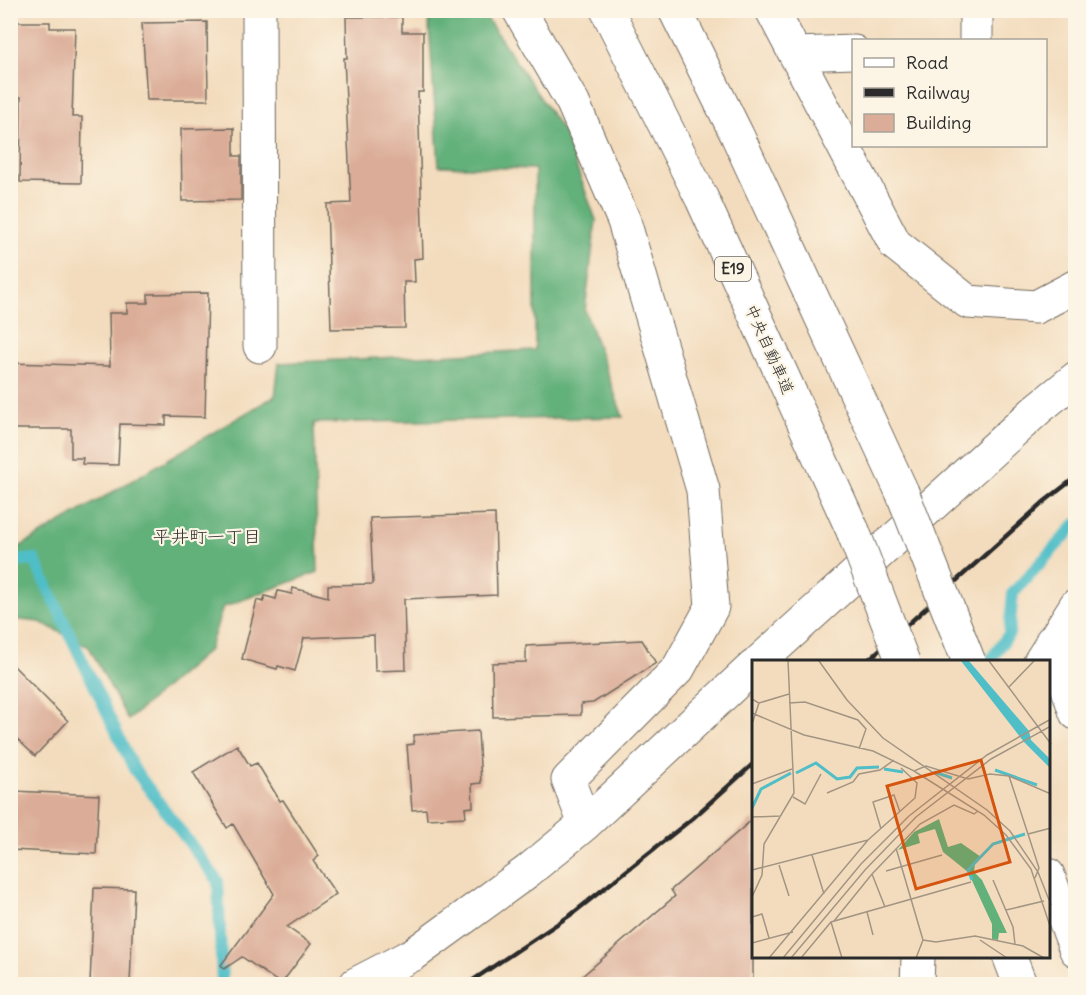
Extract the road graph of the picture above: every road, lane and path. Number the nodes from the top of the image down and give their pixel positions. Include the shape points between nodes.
1 (259, 10) edge
2 (519, 10) edge
3 (607, 10) edge
4 (675, 10) edge
5 (772, 10) edge
6 (976, 10) edge
7 (976, 39) edge
8 (852, 52) edge
9 (795, 54) junction
10 (1076, 286) edge
11 (260, 346) dead end
12 (1076, 378) edge
13 (1075, 607) edge
14 (1046, 651) edge
15 (761, 660) edge
16 (902, 660) edge
17 (968, 660) edge
18 (752, 668) edge
19 (1076, 713) edge
20 (585, 824) junction
21 (1050, 880) edge
22 (1076, 950) edge
23 (918, 959) edge
24 (1011, 959) edge
25 (356, 984) edge
26 (917, 984) edge
27 (1020, 984) edge

1 - 11 main road
2 - 20 main road via 573,103 624,221 703,490 712,607 678,669 568,780
3 - 16 main road, 中央自動車道 / E19, bridge via 702,199 853,531
4 - 17 main road, bridge via 903,492
5 - 9 main road
6 - 7 main road
8 - 9 main road
9 - 10 main road via 895,244 968,302 1036,307
12 - 15 main road
13 - 14 main road
14 - 19 main road
18 - 20 main road
20 - 25 main road via 414,954
21 - 22 main road
23 - 26 main road
24 - 27 main road

